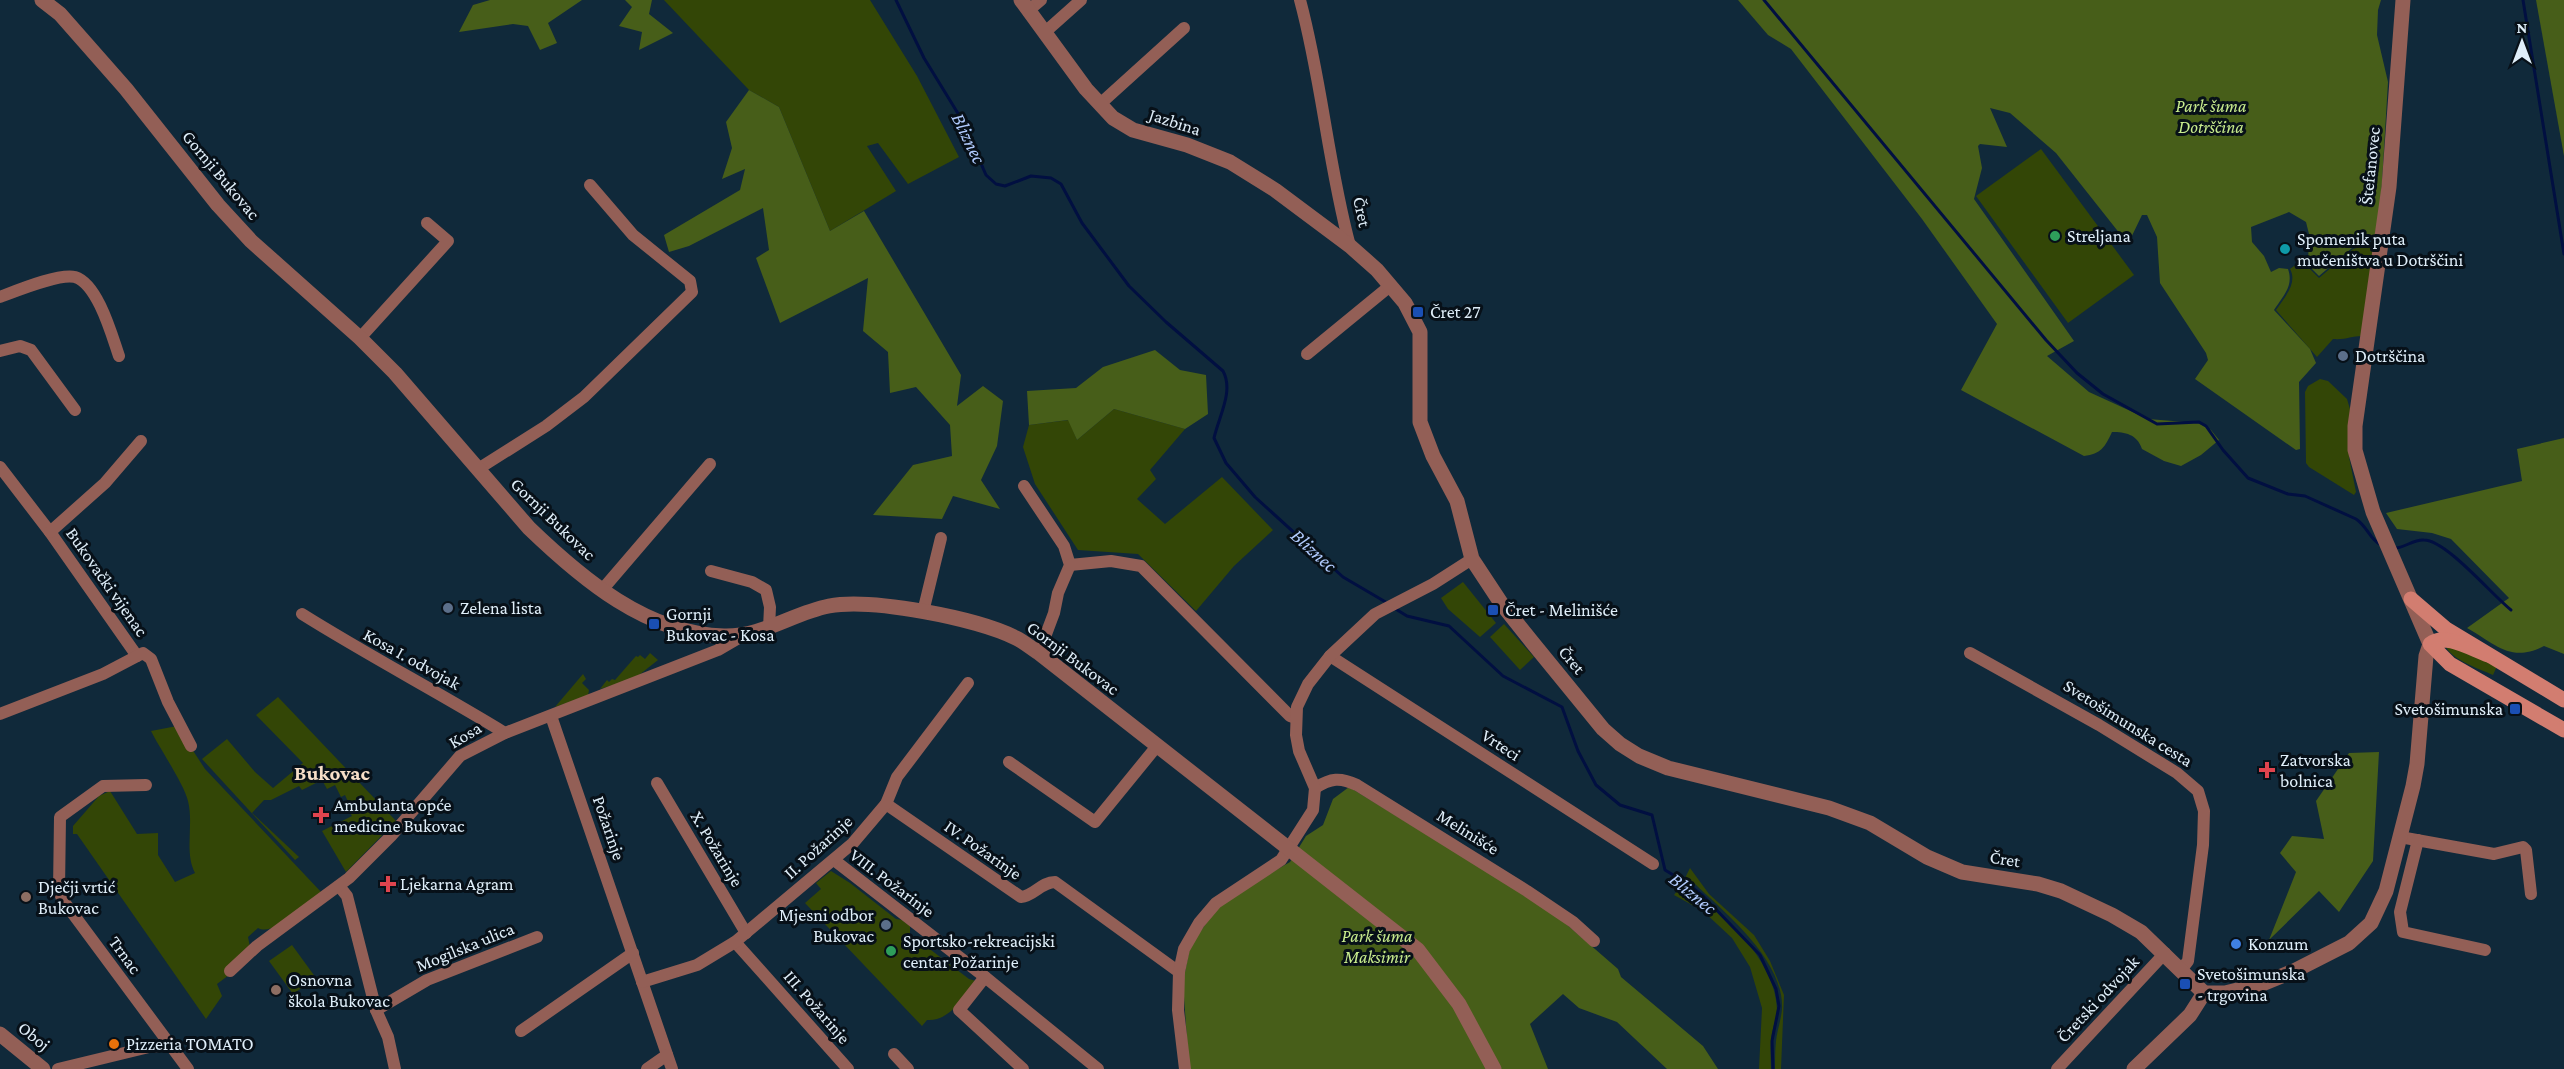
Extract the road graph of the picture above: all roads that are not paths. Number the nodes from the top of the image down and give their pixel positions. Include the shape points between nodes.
1 (42, 0) edge
2 (1041, 0) edge
3 (1081, 0) edge
4 (1300, 0) edge
5 (2403, 0) edge
6 (1025, 6) edge
7 (1184, 28) dead end
8 (1044, 33) junction
9 (1100, 104) junction
10 (590, 185) dead end
11 (427, 223) dead end
12 (1350, 246) junction
13 (1390, 286) junction
14 (0, 297) edge
15 (360, 338) junction
16 (0, 351) edge
17 (1307, 354) dead end
18 (119, 356) dead end
19 (75, 410) dead end
20 (141, 441) dead end
21 (710, 464) dead end
22 (0, 467) edge
23 (478, 470) junction
24 (1024, 486) dead end
25 (50, 532) junction
26 (942, 538) dead end
27 (1472, 559) junction
28 (1070, 565) junction
29 (711, 572) dead end
30 (602, 590) junction
31 (2411, 599) junction
32 (923, 612) junction
33 (302, 614) dead end
34 (769, 628) junction
35 (744, 635) junction
36 (2430, 644) junction
37 (1039, 653) junction
38 (1971, 653) dead end
39 (137, 656) junction
40 (1330, 656) junction
41 (2488, 656) junction
42 (969, 683) dead end
43 (2564, 700) edge
44 (0, 714) edge
45 (551, 716) junction
46 (1296, 718) junction
47 (2564, 730) edge
48 (506, 733) junction
49 (190, 746) dead end
50 (1157, 746) junction
51 (1009, 762) dead end
52 (657, 783) dead end
53 (146, 785) dead end
54 (1315, 788) junction
55 (886, 804) junction
56 (2400, 837) junction
57 (2418, 840) junction
58 (1290, 848) junction
59 (834, 860) junction
60 (1653, 864) dead end
61 (339, 886) junction
62 (2531, 894) dead end
63 (746, 933) junction
64 (537, 937) dead end
65 (1594, 941) dead end
66 (735, 942) junction
67 (2485, 950) dead end
68 (633, 953) junction
69 (2165, 953) junction
70 (2181, 970) junction
71 (230, 971) dead end
72 (1179, 972) junction
73 (985, 977) junction
74 (642, 982) junction
75 (2204, 993) junction
76 (376, 1010) junction
77 (521, 1031) dead end
78 (0, 1034) edge
79 (168, 1045) junction
80 (894, 1054) dead end
81 (667, 1055) junction
82 (43, 1069) edge
83 (58, 1069) edge
84 (188, 1069) edge
85 (395, 1069) edge
86 (647, 1069) edge
87 (672, 1069) edge
88 (848, 1069) edge
89 (908, 1069) edge
90 (1023, 1069) edge
91 (1098, 1069) edge
92 (1185, 1069) edge
93 (1494, 1069) edge
94 (2057, 1069) edge
95 (2134, 1069) edge

1 - 15 street, Gornji Bukovac via 60,14 126,89 218,206 251,241
2 - 6 street
3 - 8 street
4 - 12 street, Čret via 1317,67
5 - 31 street, Štefanovec via 2389,187 2355,426 2355,450 2387,546
6 - 8 street, Jazbina
7 - 9 street
8 - 9 street, Jazbina
9 - 12 street, Jazbina via 1133,130 1230,162
10 - 23 street, Gornji Bukovac via 633,235 690,281 692,292 584,397
11 - 15 street via 448,241
12 - 13 street, Čret
13 - 17 street
13 - 27 street, Čret via 1405,303 1420,332 1420,422 1457,501
14 - 18 street via 55,279 74,277 94,294
15 - 23 street, Gornji Bukovac
16 - 19 street via 20,346 32,350
20 - 25 street via 105,483
21 - 30 street
22 - 25 street, Bukovački vijenac
23 - 30 street, Gornji Bukovac via 546,544
24 - 28 street via 1064,546
25 - 39 street, Bukovački vijenac
26 - 32 street
27 - 40 street via 1375,614
27 - 69 street, Čret via 1501,603 1603,729 1639,756 1668,768 1829,808 1870,823 1927,857 1962,872 2061,891 2141,932
28 - 37 street
28 - 46 street via 1111,561 1141,566
29 - 34 street via 752,582 766,590
30 - 35 street, Gornji Bukovac via 640,613 674,626 706,634
31 - 36 street, Štefanovec
31 - 41 main road via 2433,620
32 - 34 street, Gornji Bukovac via 833,605
32 - 37 street, Gornji Bukovac via 1003,633
33 - 48 street, Kosa I. odvojak
34 - 35 street, Gornji Bukovac
35 - 45 street, Kosa via 718,650
36 - 41 main road via 2446,640
36 - 47 main road via 2451,664
36 - 56 street via 2417,764
37 - 50 street, Gornji Bukovac
38 - 70 street, Svetošimunska cesta via 2099,724 2177,773 2198,791 2205,811 2203,845 2188,961
39 - 44 street, Bukovački vijenac via 103,674
39 - 49 street via 149,656
40 - 46 street via 1308,684
40 - 60 street, Vrteci
41 - 43 main road
42 - 55 street, II. Požarinje via 897,777
45 - 48 street, Kosa
45 - 68 street, Požarinje
46 - 54 street via 1299,751
48 - 61 street, Kosa via 456,759 391,836
50 - 51 street via 1095,822
50 - 58 street, Gornji Bukovac
52 - 63 street, X. Požarinje
53 - 79 street, Trnac via 103,786 60,817 60,895
54 - 58 street via 1313,810
54 - 65 street, Melinišće via 1335,778 1356,785 1527,891 1574,922
55 - 59 street, II. Požarinje via 863,834
55 - 72 street, IV. Požarinje via 1017,896 1024,897 1047,883 1058,884
56 - 57 street
56 - 75 street via 2380,907 2362,933 2349,943 2262,984 2225,993
57 - 62 street via 2494,854 2523,847
57 - 67 street via 2400,912 2403,932
58 - 72 street via 1281,860 1225,896 1205,915 1184,949
58 - 93 street, Gornji Bukovac via 1418,950 1459,1004
59 - 63 street, II. Požarinje
59 - 73 street, VIII. Požarinje
61 - 71 street, Kosa via 257,946
61 - 76 street via 347,896
63 - 66 street, II. Požarinje
64 - 76 street, Mogilska ulica via 427,980
66 - 74 street, II. Požarinje via 697,965
66 - 88 street, III. Požarinje
68 - 74 street, Požarinje
68 - 77 street
69 - 70 street, Čret
69 - 94 street, Čretski odvojak
70 - 75 street, Čret
72 - 92 street via 1178,1010
73 - 90 street via 959,1010
73 - 91 street, VIII. Požarinje
74 - 81 street, Požarinje
75 - 95 street via 2190,1015
76 - 85 street via 388,1037
78 - 82 street, Oboj
79 - 83 street
79 - 84 street, Trnac
80 - 89 street
81 - 86 street
81 - 87 street, Požarinje

